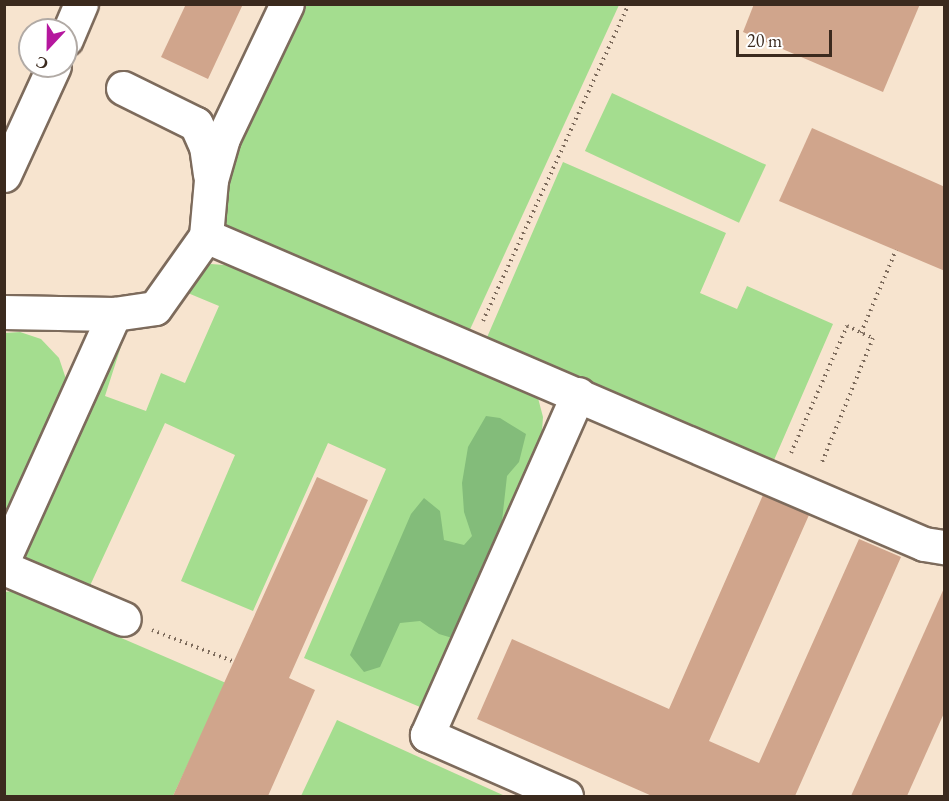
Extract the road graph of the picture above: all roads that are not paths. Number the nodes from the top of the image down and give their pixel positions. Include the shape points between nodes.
1 (81, 4) edge
2 (287, 4) edge
3 (75, 18) edge
4 (48, 78) edge
5 (123, 88) dead end
6 (4, 175) edge
7 (211, 180) junction
8 (206, 236) junction
9 (4, 312) edge
10 (114, 314) junction
11 (578, 394) junction
12 (945, 547) edge
13 (4, 558) edge
14 (4, 568) edge
15 (124, 619) road end
16 (566, 796) edge

1 - 3 street
2 - 7 street via 223,138
4 - 6 street
5 - 7 street via 196,124 206,146
7 - 8 street
8 - 10 street via 155,308
8 - 11 street
9 - 10 street
10 - 13 street
11 - 12 street via 924,544
11 - 16 street via 427,735
14 - 15 street

